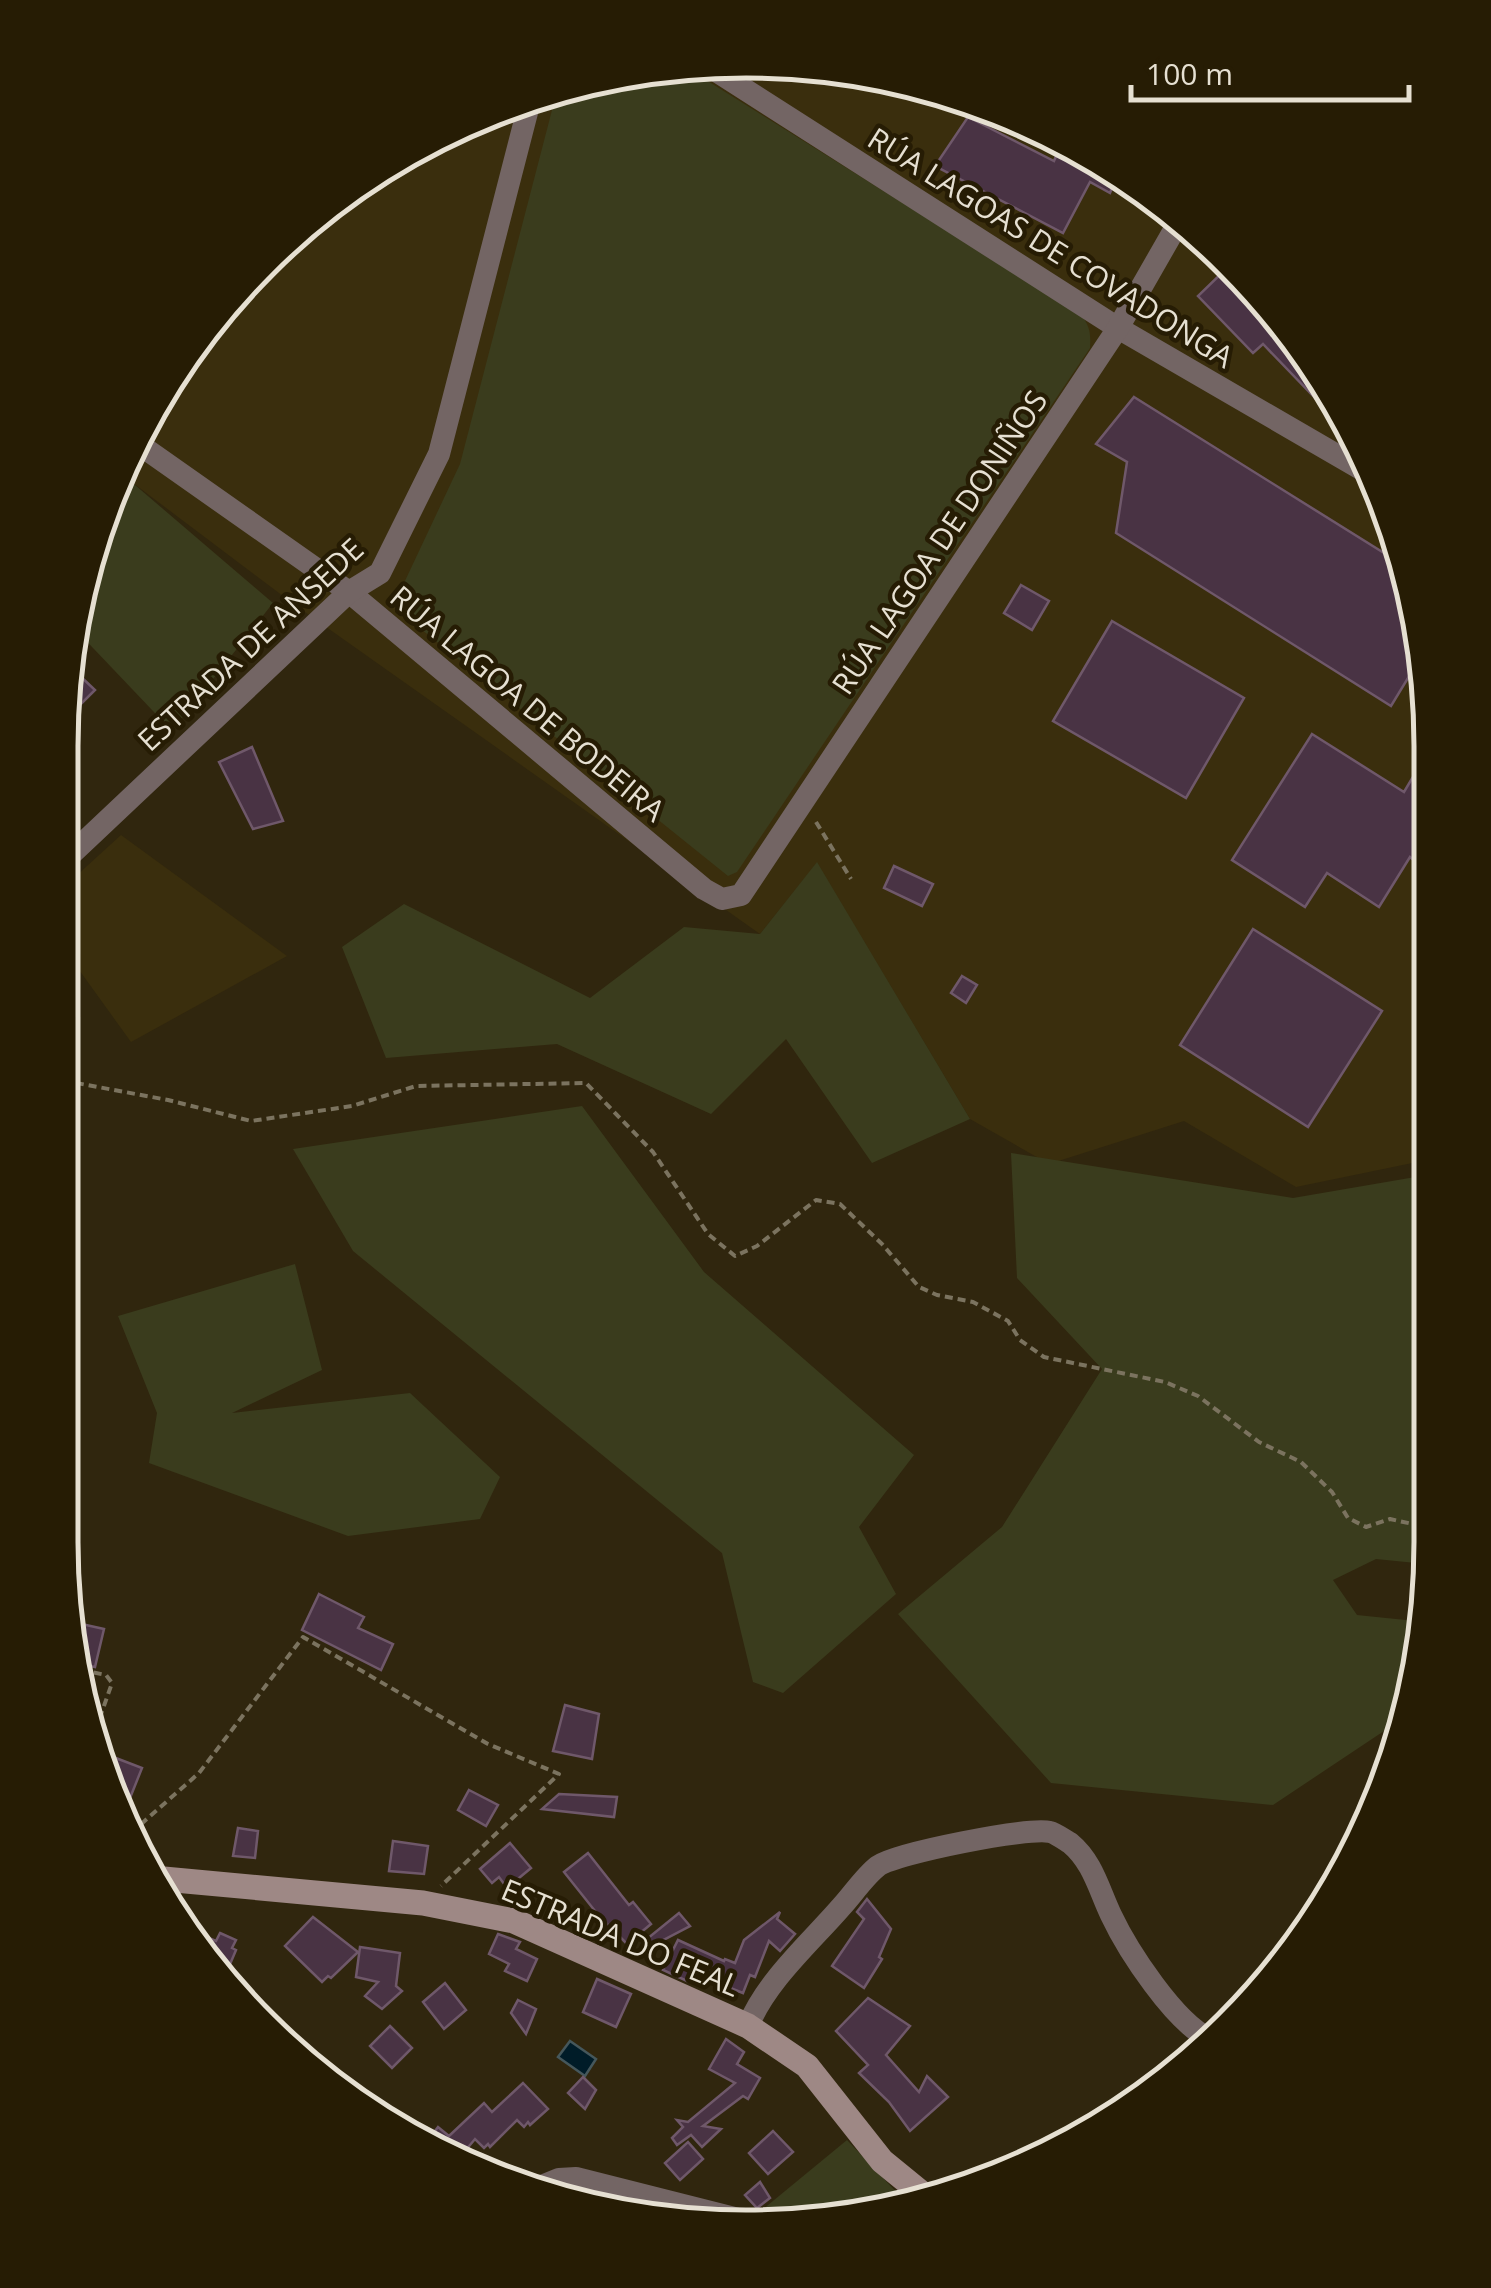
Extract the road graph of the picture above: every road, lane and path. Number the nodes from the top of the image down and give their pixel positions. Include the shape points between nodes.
1 (728, 78) edge
2 (527, 114) edge
3 (1172, 232) edge
4 (1118, 328) junction
5 (146, 450) edge
6 (1351, 463) edge
7 (348, 592) junction
8 (803, 801) junction
9 (78, 847) edge
10 (850, 879) dead end
11 (741, 895) joint
12 (78, 1083) edge
13 (1414, 1524) edge
14 (90, 1672) edge
15 (100, 1716) edge
16 (140, 1825) edge
17 (169, 1879) edge
18 (424, 1903) junction
19 (748, 2026) junction
20 (1198, 2034) edge
21 (552, 2182) edge
22 (913, 2189) edge
23 (697, 2209) edge

1 - 4 street, RÚA LAGOAS DE COVADONGA
2 - 7 street, ESTRADA DE ANSEDE via 439,454 380,572
3 - 4 street, RÚA LAGOA DE DONIÑOS
4 - 6 street, RÚA LAGOAS DE COVADONGA
4 - 8 street, RÚA LAGOA DE DONIÑOS
5 - 7 street, RÚA LAGOA DE BODEIRA
7 - 9 street, ESTRADA DE ANSEDE
7 - 11 street, RÚA LAGOA DE BODEIRA via 704,889 722,899
8 - 10 path
8 - 11 street, RÚA LAGOA DE DONIÑOS
12 - 13 path via 251,1121 352,1106 416,1086 586,1083 653,1152 708,1234 735,1256 816,1200 840,1204 919,1287 1008,1321 1044,1357 1164,1382 1198,1396 1259,1442 1301,1462 1348,1518 1366,1528 1390,1519
14 - 15 path via 112,1683
16 - 18 path via 199,1773 304,1637 488,1744 559,1774
17 - 18 main road, ESTRADA DO FEAL
18 - 19 main road, ESTRADA DO FEAL via 514,1920
19 - 20 street via 756,2006 878,1866 964,1842 1050,1832 1090,1865 1113,1920
19 - 22 main road, ESTRADA DO FEAL via 807,2066 882,2161
21 - 23 street via 576,2178

